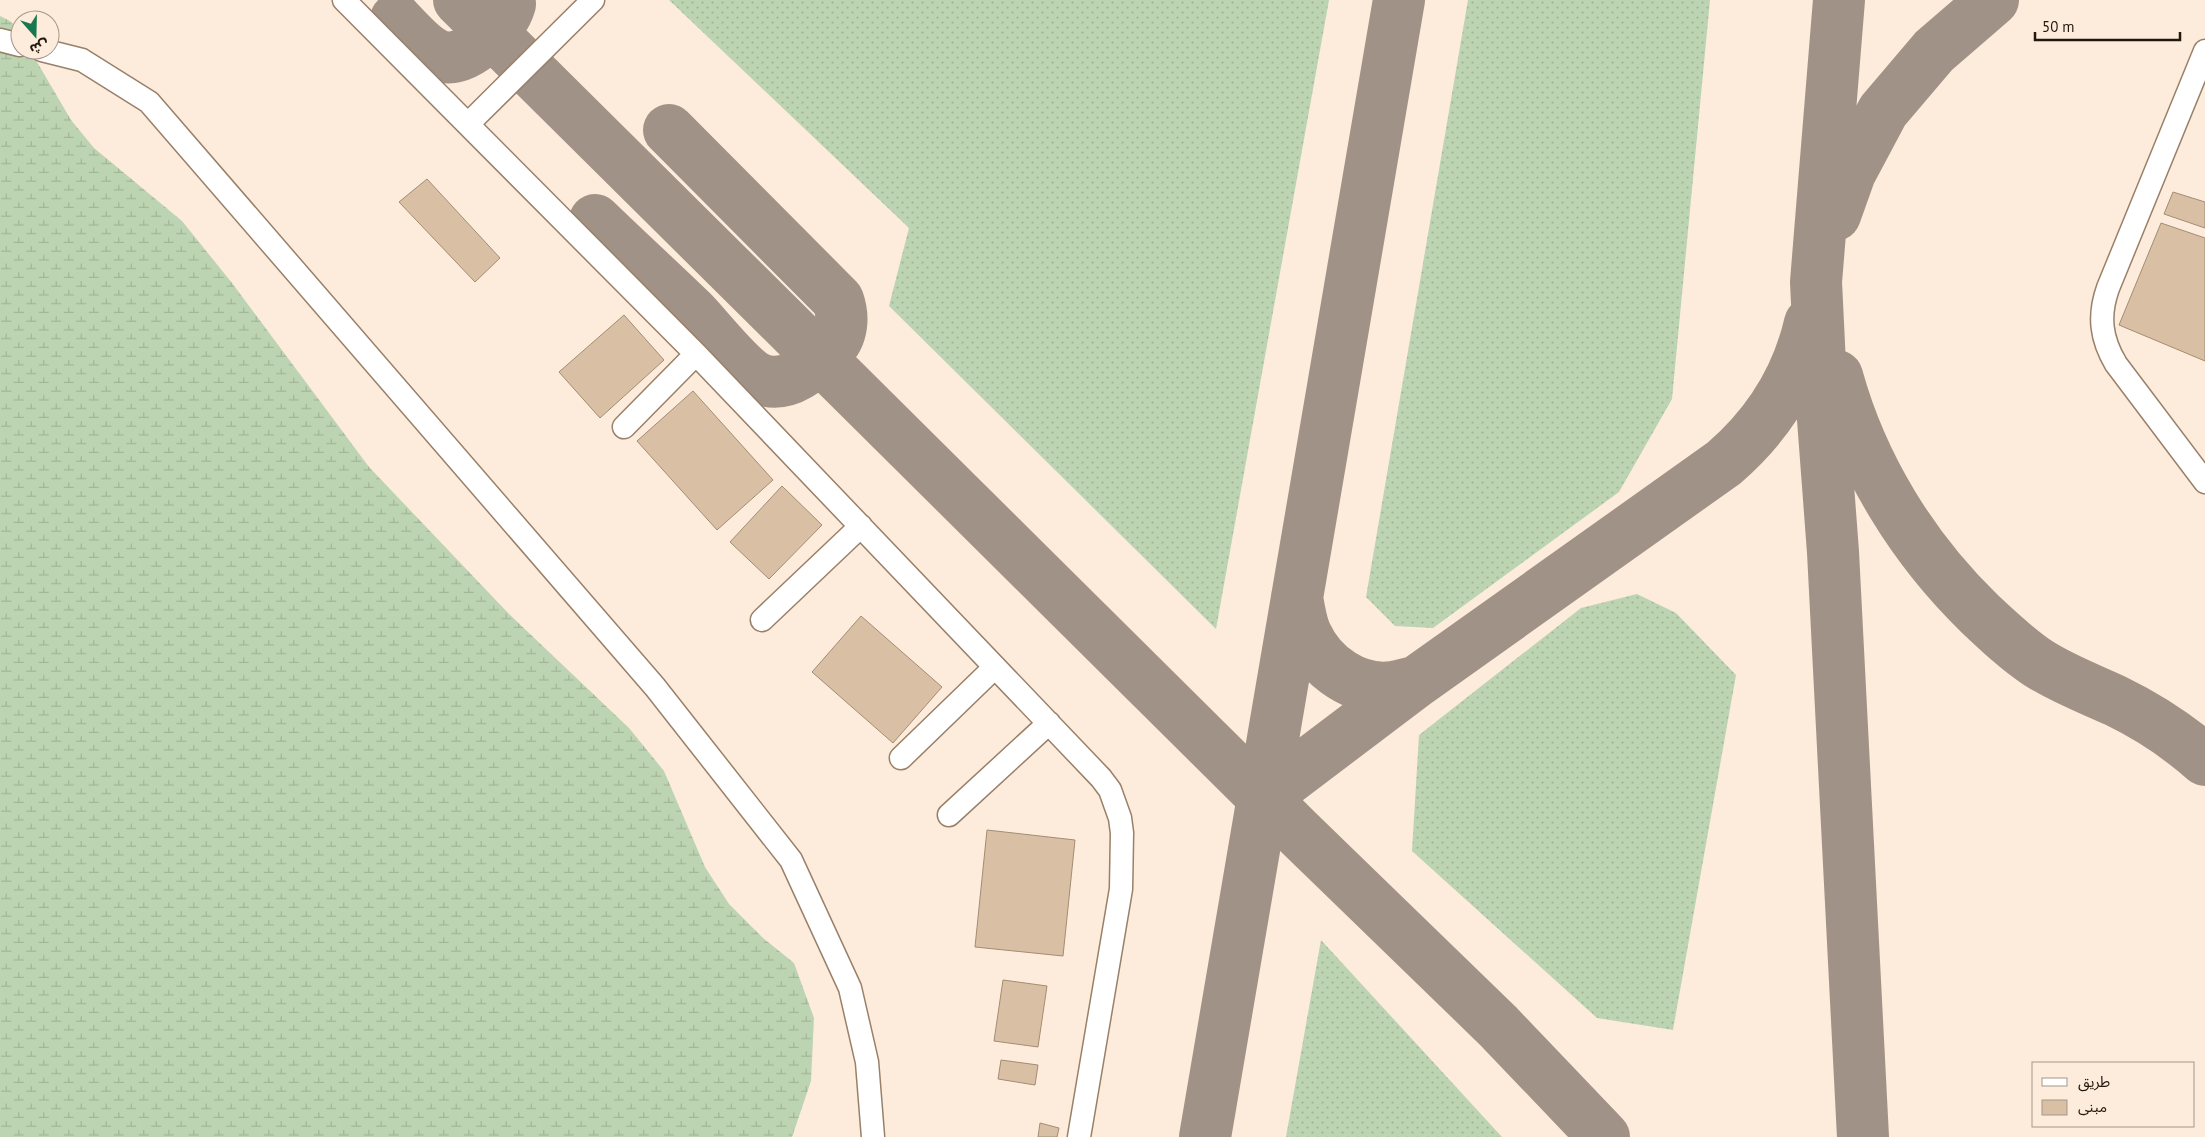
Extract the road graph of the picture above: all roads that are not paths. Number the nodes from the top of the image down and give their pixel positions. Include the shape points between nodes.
1 (344, 0) edge
2 (593, 0) edge
3 (2205, 51) edge
4 (60, 54) edge
5 (468, 124) junction
6 (696, 354) junction
7 (624, 427) dead end
8 (2205, 482) edge
9 (860, 526) junction
10 (762, 620) dead end
11 (995, 667) junction
12 (1049, 723) junction
13 (901, 758) dead end
14 (949, 815) dead end
15 (873, 1137) edge
16 (1079, 1137) edge

1 - 5 lane
2 - 5 lane
3 - 8 lane via 2108,288 2101,319 2103,335 2116,364
4 - 15 lane via 82,60 149,102 655,687 791,860 850,988 867,1062
5 - 6 lane
6 - 7 lane
6 - 9 lane
9 - 10 lane
9 - 11 lane
11 - 12 lane
11 - 13 lane
12 - 14 lane
12 - 16 lane via 1110,790 1122,833 1121,889

